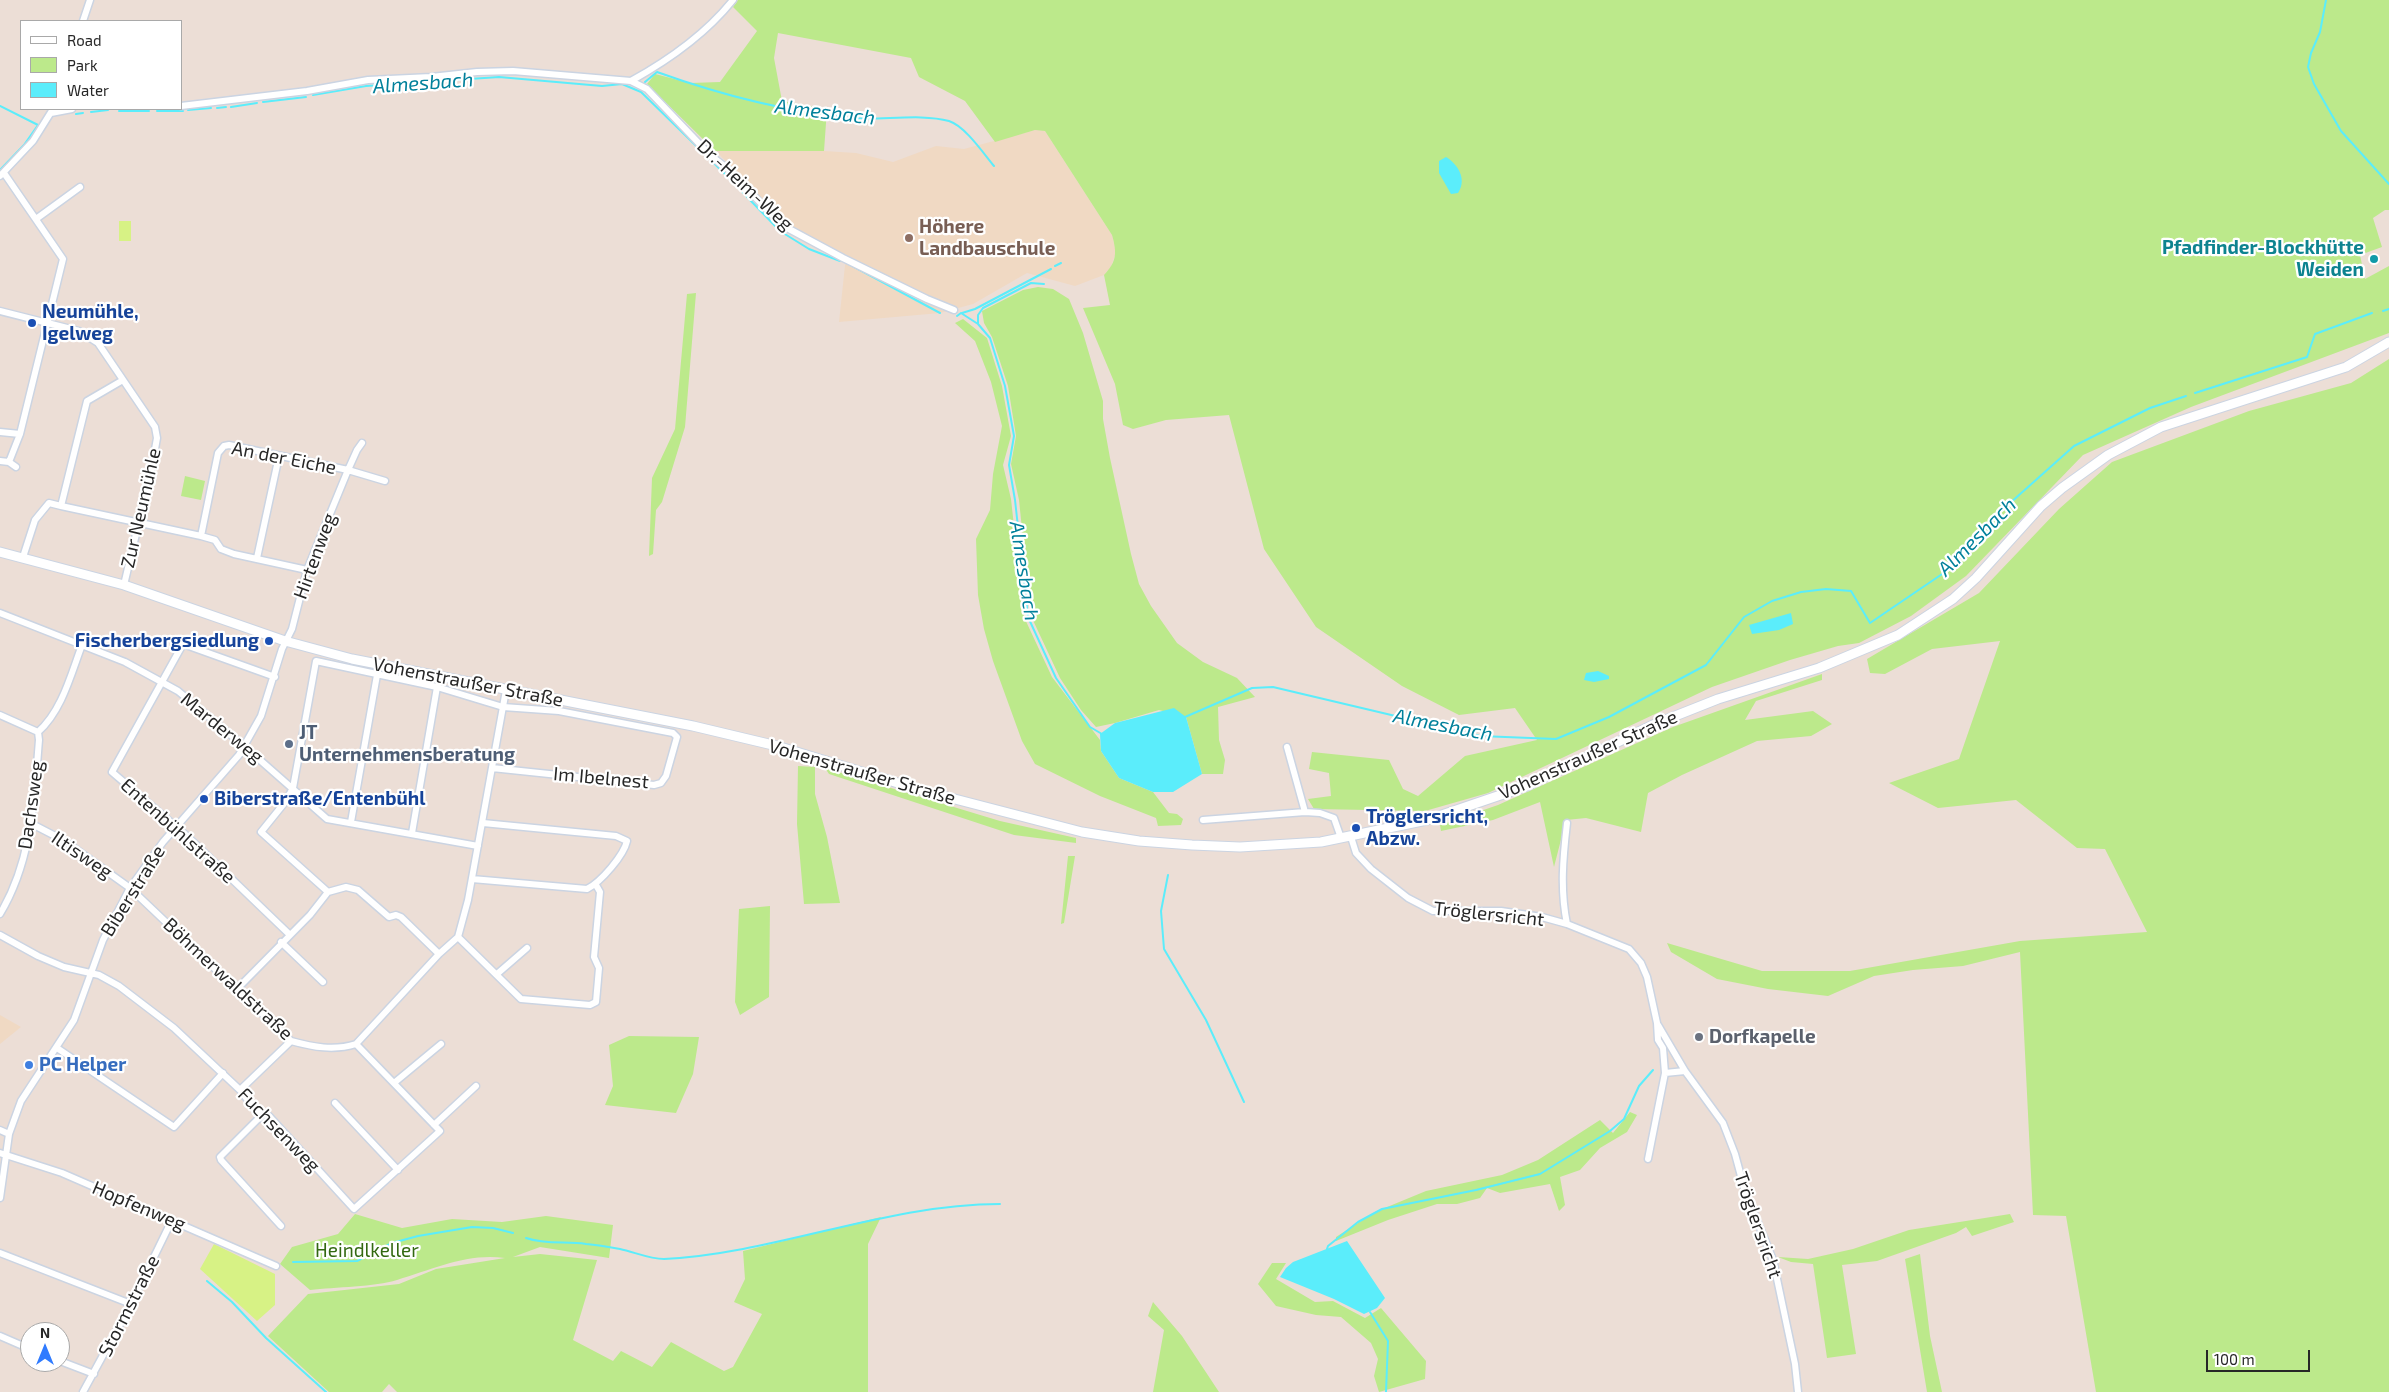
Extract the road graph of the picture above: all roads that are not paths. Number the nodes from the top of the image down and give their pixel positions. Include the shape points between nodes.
1 (90, 0) edge
2 (733, 0) edge
3 (83, 20) edge
4 (631, 81) junction
5 (182, 106) edge
6 (52, 111) edge
7 (2, 174) edge
8 (80, 187) dead end
9 (36, 219) junction
10 (954, 310) dead end
11 (0, 311) edge
12 (47, 324) junction
13 (2389, 342) edge
14 (123, 380) junction
15 (0, 432) edge
16 (20, 434) junction
17 (362, 443) dead end
18 (279, 456) junction
19 (0, 461) edge
20 (10, 462) junction
21 (16, 467) dead end
22 (348, 470) junction
23 (385, 481) dead end
24 (61, 506) junction
25 (139, 523) junction
26 (201, 536) junction
27 (0, 552) edge
28 (23, 557) junction
29 (257, 558) junction
30 (307, 570) junction
31 (124, 584) junction
32 (0, 613) edge
33 (285, 641) junction
34 (82, 646) junction
35 (376, 675) junction
36 (275, 677) junction
37 (161, 681) junction
38 (437, 687) junction
39 (506, 690) junction
40 (503, 707) junction
41 (0, 715) edge
42 (38, 732) junction
43 (677, 737) joint
44 (244, 746) junction
45 (1287, 747) dead end
46 (492, 768) junction
47 (293, 788) junction
48 (1305, 812) junction
49 (1203, 820) dead end
50 (351, 822) junction
51 (483, 823) junction
52 (1567, 823) dead end
53 (32, 824) junction
54 (175, 826) junction
55 (412, 833) junction
56 (1351, 837) junction
57 (1341, 838) junction
58 (478, 846) junction
59 (472, 879) junction
60 (596, 885) junction
61 (130, 888) junction
62 (328, 892) junction
63 (0, 914) edge
64 (1567, 924) junction
65 (289, 934) junction
66 (0, 935) edge
67 (458, 937) junction
68 (281, 942) junction
69 (527, 948) dead end
70 (439, 954) junction
71 (91, 974) junction
72 (497, 974) junction
73 (323, 982) dead end
74 (236, 990) junction
75 (1657, 1024) junction
76 (291, 1041) junction
77 (356, 1044) junction
78 (441, 1044) dead end
79 (57, 1048) junction
80 (1685, 1071) junction
81 (223, 1073) junction
82 (1666, 1073) junction
83 (394, 1083) junction
84 (476, 1086) dead end
85 (240, 1090) junction
86 (336, 1102) dead end
87 (262, 1115) junction
88 (434, 1124) junction
89 (0, 1130) edge
90 (8, 1134) junction
91 (3, 1154) edge
92 (1648, 1159) dead end
93 (398, 1170) junction
94 (0, 1198) edge
95 (172, 1220) junction
96 (281, 1226) dead end
97 (0, 1254) edge
98 (276, 1266) dead end
99 (131, 1304) junction
100 (0, 1336) edge
101 (20, 1345) edge
102 (70, 1365) edge
103 (94, 1374) junction
104 (83, 1392) edge
105 (1798, 1392) edge

1 - 3 street
2 - 4 street via 714,23 676,54
4 - 5 street via 513,71 478,72 368,80 307,92
4 - 10 street, Dr.-Heim-Weg via 647,89 711,156 789,229
6 - 7 street via 33,141
7 - 9 street
8 - 9 street
9 - 12 street via 63,259
11 - 12 street, Zur Neumühle
12 - 14 street, Zur Neumühle via 79,331 98,343
12 - 16 street
13 - 56 main road, Vohenstraußer Straße via 2346,367 2319,378 2162,427 2108,455 2042,506 1953,600 1898,635 1819,668 1718,699 1655,724 1526,786 1426,820
14 - 24 street via 87,401
14 - 25 street, Zur Neumühle via 152,422 157,438
15 - 16 street
16 - 20 street
17 - 22 street, Hirtenweg
18 - 22 street, An der Eiche
18 - 26 street, An der Eiche via 229,445 221,449
18 - 29 street
19 - 20 street
20 - 21 street
22 - 23 street
22 - 30 street, Hirtenweg
24 - 25 street
24 - 28 street via 49,503 35,520
25 - 26 street
25 - 31 street, Zur Neumühle
26 - 29 street via 215,540 221,549
27 - 28 main road, Vohenstraußer Straße
28 - 31 main road, Vohenstraußer Straße
29 - 30 street
30 - 33 street, Hirtenweg via 292,629
31 - 33 main road, Vohenstraußer Straße
32 - 34 street, Marderweg
33 - 36 street, Biberstraße
33 - 39 main road, Vohenstraußer Straße via 352,659
34 - 37 street, Marderweg via 125,662
34 - 42 street via 62,696 48,723
35 - 38 street, Vohenstraußer Straße
35 - 47 street, Vohenstraußer Straße via 316,661
35 - 50 street
36 - 37 street, Entenbühlstraße via 183,644
36 - 44 street, Biberstraße via 261,716
37 - 44 street, Marderweg
37 - 54 street, Entenbühlstraße via 112,772
38 - 40 street, Vohenstraußer Straße
38 - 55 street
39 - 40 street
39 - 57 main road, Vohenstraußer Straße via 698,727 777,746 960,801 1082,832 1139,841 1240,847
40 - 43 street, Vohenstraußer Straße via 559,711 672,733
40 - 46 street
41 - 42 street
42 - 53 street, Dachsweg
43 - 46 street, Im Ibelnest via 666,776 661,783 654,785
44 - 47 street, Marderweg
44 - 54 street, Biberstraße
45 - 48 street
46 - 51 street
47 - 50 street, Marderweg via 327,819
47 - 62 street via 261,832
48 - 49 street
48 - 57 street via 1334,818
50 - 55 street, Marderweg
51 - 58 street
51 - 60 street via 616,836 627,841
52 - 64 street, Tröglersricht via 1562,900
53 - 61 street, Iltisweg via 63,840
53 - 63 street, Dachsweg via 24,859
54 - 61 street, Biberstraße
54 - 65 street, Entenbühlstraße
55 - 58 street, Marderweg
56 - 57 main road, Vohenstraußer Straße
56 - 64 street, Tröglersricht via 1356,853 1371,869 1408,898 1433,911 1501,911
58 - 59 street
59 - 60 street via 587,889
59 - 67 street
60 - 72 street via 600,892 594,957 599,968 596,1002 590,1005 521,999
61 - 71 street, Biberstraße via 102,940
61 - 74 street, Böhmerwaldstraße
62 - 65 street
62 - 70 street via 346,887 358,890 389,917 401,917
64 - 75 street, Tröglersricht via 1619,944 1636,956 1647,977
65 - 68 street
66 - 71 street, Fuchsenweg via 38,956
67 - 70 street
67 - 72 street
68 - 73 street
68 - 74 street
69 - 72 street
70 - 77 street
71 - 79 street, Biberstraße via 74,1020
71 - 81 street, Fuchsenweg via 108,979 146,1005
74 - 76 street, Böhmerwaldstraße
75 - 80 street, Tröglersricht
75 - 82 street, Tröglersricht
76 - 77 street, Böhmerwaldstraße via 330,1048
76 - 85 street
77 - 83 street
78 - 83 street
79 - 81 street via 174,1127
79 - 90 street, Biberstraße via 21,1101
80 - 82 street
80 - 105 street, Tröglersricht via 1723,1123 1745,1191 1771,1250
81 - 85 street, Fuchsenweg
82 - 92 street, Tröglersricht
83 - 88 street
84 - 88 street
85 - 87 street, Fuchsenweg
86 - 93 street
87 - 93 street, Fuchsenweg via 269,1116 354,1209
87 - 96 street via 220,1157
88 - 93 street, Fuchsenweg via 440,1131
89 - 90 street
90 - 91 street, Biberstraße
91 - 94 street, Biberstraße
91 - 95 street, Hopfenweg via 62,1173
95 - 98 street, Hopfenweg
95 - 99 street, Stormstraße
97 - 99 street
99 - 103 street, Stormstraße
100 - 101 street
102 - 103 street
103 - 104 street, Stormstraße

